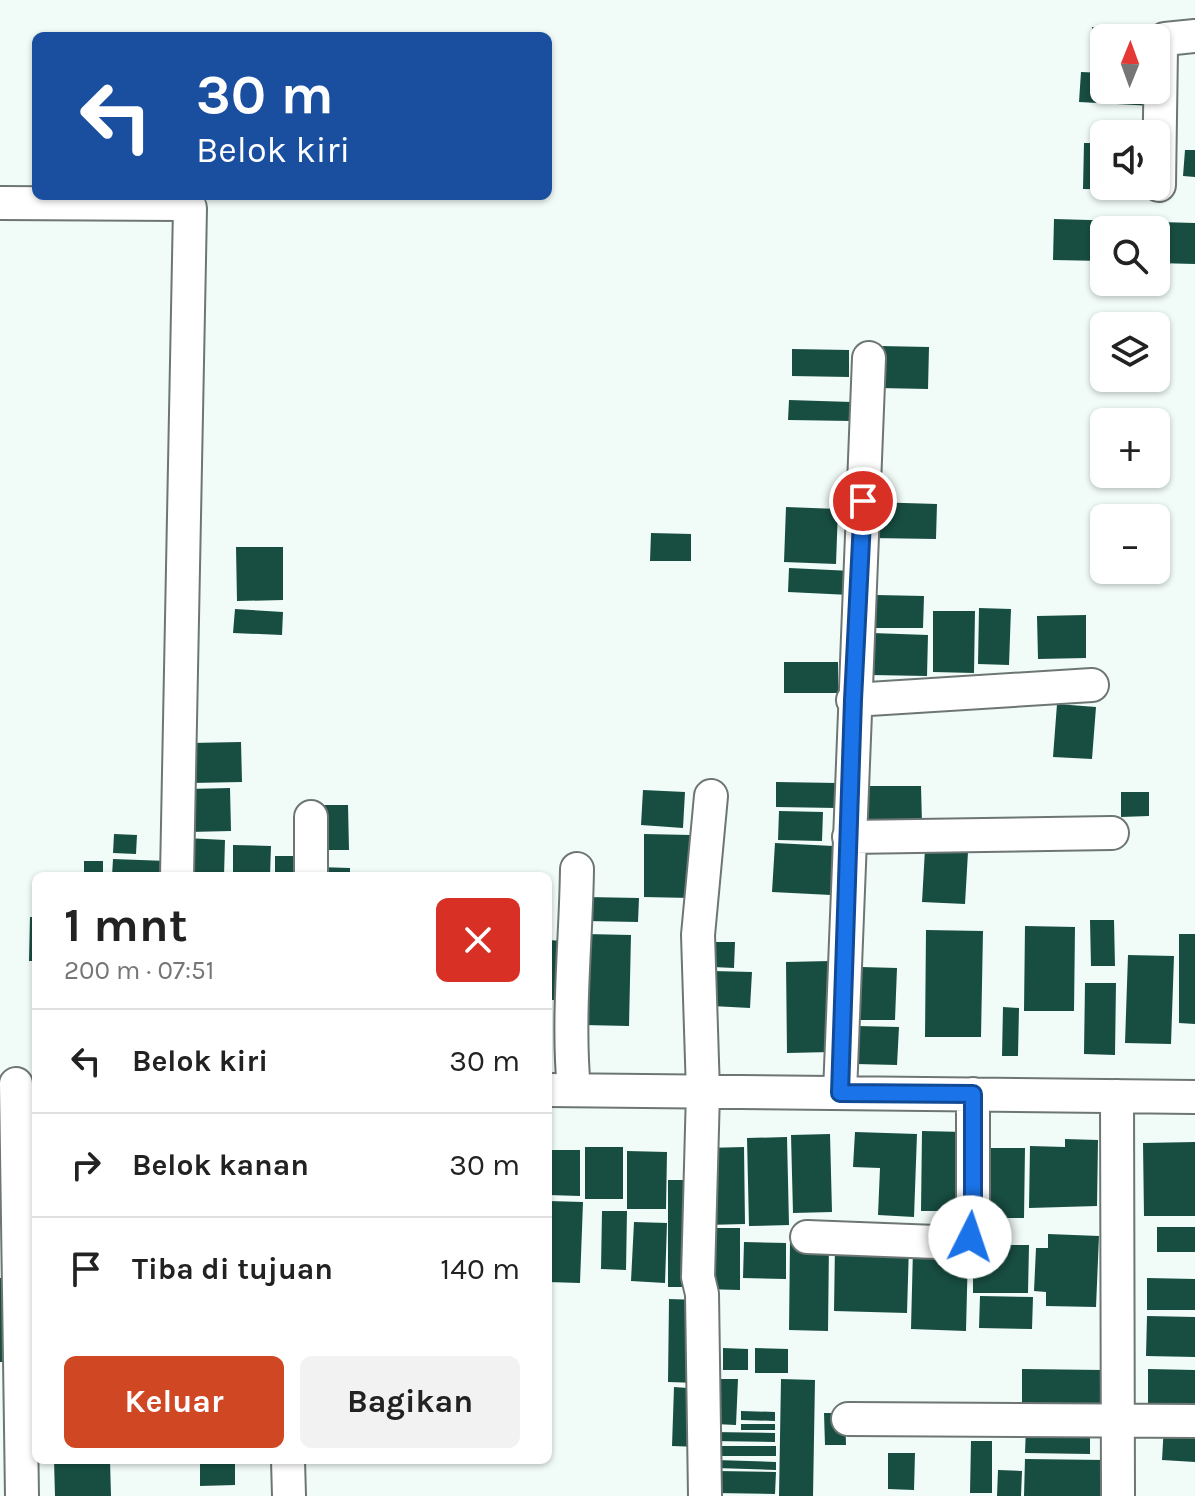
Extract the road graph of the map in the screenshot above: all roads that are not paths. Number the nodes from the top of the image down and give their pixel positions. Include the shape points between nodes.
1 (1195, 36) edge
2 (1160, 120) edge
3 (0, 203) edge
4 (869, 358) dead end
5 (1092, 685) dead end
6 (853, 700) junction
7 (711, 796) dead end
8 (311, 817) dead end
9 (1112, 833) dead end
10 (849, 837) junction
11 (577, 869) dead end
12 (177, 872) edge
13 (311, 872) edge
14 (17, 1084) edge
15 (561, 1090) edge
16 (703, 1092) junction
17 (840, 1093) junction
18 (973, 1094) junction
19 (1117, 1096) junction
20 (1195, 1097) edge
21 (807, 1237) dead end
22 (848, 1419) dead end
23 (1117, 1419) junction
24 (1195, 1421) edge
25 (288, 1464) edge
26 (22, 1496) edge
27 (289, 1496) edge
28 (705, 1496) edge
29 (1118, 1496) edge

1 - 2 street via 1165,39 1161,48
3 - 12 street via 190,208
4 - 6 street
5 - 6 street
6 - 10 street
7 - 16 street via 698,935
8 - 13 street
9 - 10 street
10 - 17 street
11 - 15 street via 569,1045
14 - 26 street
15 - 16 street
16 - 17 street
16 - 28 street via 698,1277
17 - 18 street
18 - 19 street
18 - 21 street via 970,1237 962,1243
19 - 20 street
19 - 23 street
22 - 23 street
23 - 24 street
23 - 29 street
25 - 27 street

